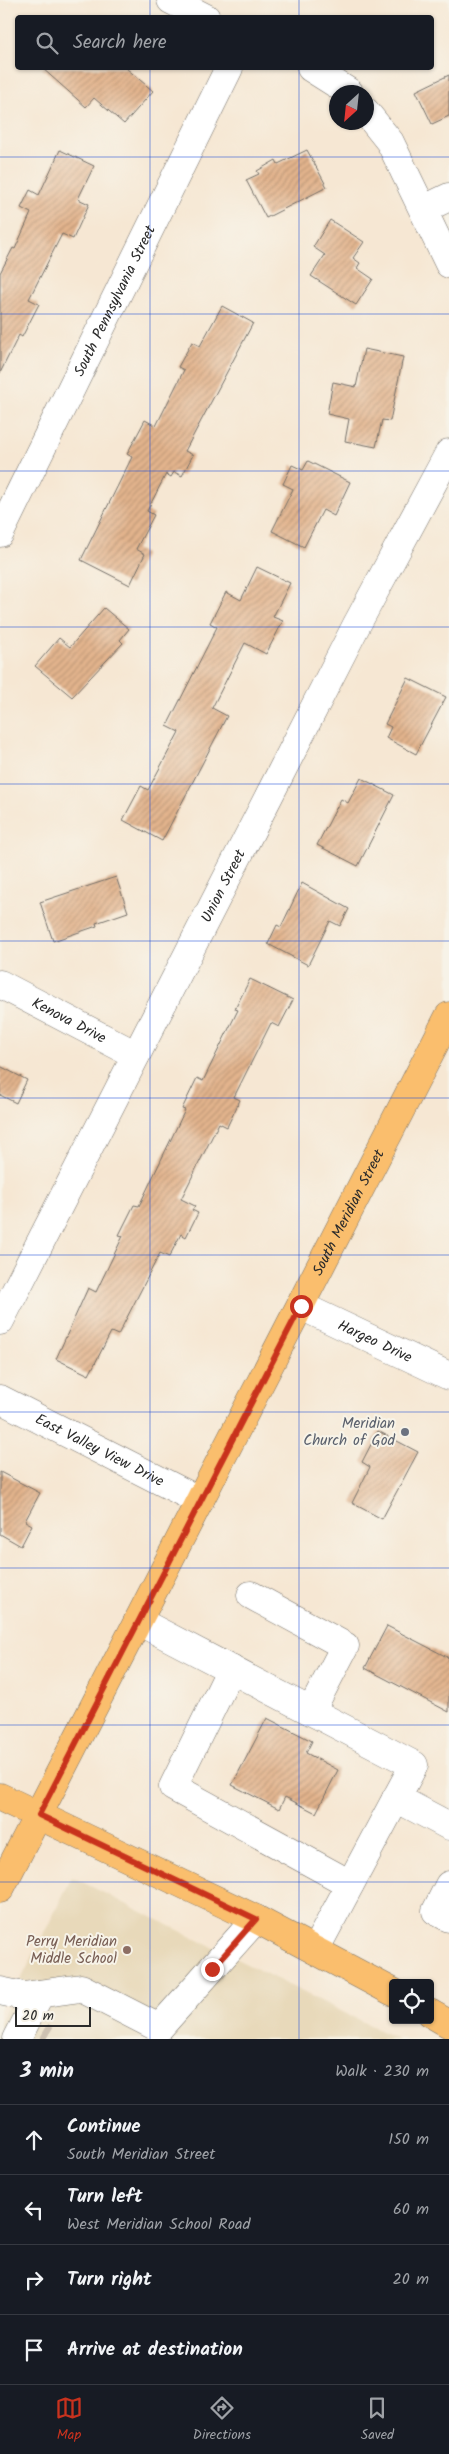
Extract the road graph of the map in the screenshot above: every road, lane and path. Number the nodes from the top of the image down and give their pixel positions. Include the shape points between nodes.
1 (171, 0) edge
2 (200, 15) edge
3 (228, 70) edge
4 (314, 70) edge
5 (338, 85) edge
6 (374, 122) edge
7 (449, 197) edge
8 (424, 209) junction
9 (449, 264) edge
10 (449, 453) edge
11 (0, 533) edge
12 (0, 984) edge
13 (449, 1016) edge
14 (136, 1055) junction
15 (301, 1306) junction
16 (0, 1320) edge
17 (449, 1376) edge
18 (0, 1399) edge
19 (200, 1501) junction
20 (251, 1595) dead end
21 (138, 1621) junction
22 (231, 1670) junction
23 (311, 1711) junction
24 (0, 1797) edge
25 (396, 1798) junction
26 (39, 1815) junction
27 (449, 1826) edge
28 (350, 1884) junction
29 (449, 1885) edge
30 (0, 1889) edge
31 (449, 1918) edge
32 (256, 1919) junction
33 (315, 1950) junction
34 (389, 1990) edge
35 (0, 1991) edge
36 (40, 1994) junction
37 (434, 2016) edge
38 (449, 2024) edge
39 (156, 2033) edge
40 (27, 2034) edge

1 - 2 street
3 - 11 street, South Pennsylvania Street
4 - 5 street
6 - 8 street via 390,142
7 - 8 street
8 - 9 street
10 - 14 street, Union Street via 356,626
12 - 14 street, Kenova Drive
13 - 15 main road, South Meridian Street
14 - 16 street, Union Street
15 - 17 street, Hargeo Drive
15 - 19 main road, South Meridian Street
18 - 19 street, East Valley View Drive
19 - 21 main road, South Meridian Street
20 - 23 street via 346,1646
21 - 22 street
21 - 26 main road, South Meridian Street
22 - 23 street
22 - 28 street via 173,1787
23 - 25 street via 414,1765
24 - 26 main road
25 - 27 street
25 - 28 street
26 - 30 main road, South Meridian Street
26 - 32 main road
28 - 33 street
29 - 31 street via 436,1911
32 - 33 main road
32 - 39 street
33 - 34 main road
35 - 36 street via 23,1996
36 - 39 street via 81,1988
36 - 40 street
37 - 38 main road

